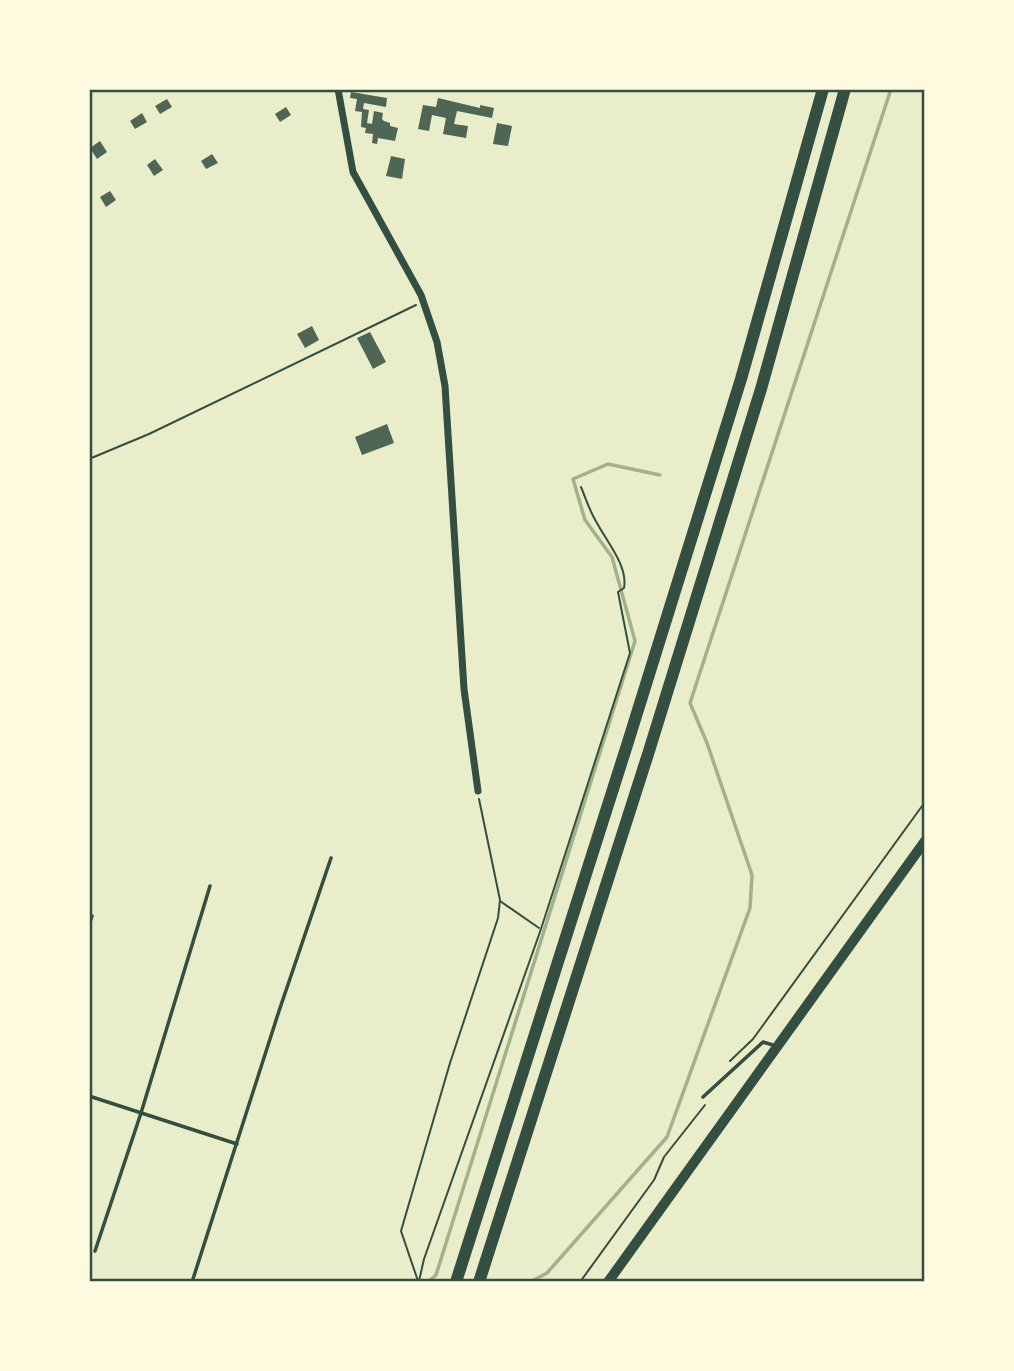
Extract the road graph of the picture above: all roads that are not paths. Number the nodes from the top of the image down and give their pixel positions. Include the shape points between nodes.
1 (338, 89) edge
2 (823, 89) edge
3 (845, 89) edge
4 (478, 791) road end
5 (925, 841) edge
6 (331, 858) dead end
7 (210, 886) dead end
8 (92, 916) dead end
9 (89, 925) edge
10 (778, 1046) junction
11 (89, 1097) edge
12 (703, 1097) dead end
13 (141, 1113) junction
14 (238, 1144) junction
15 (95, 1251) dead end
16 (192, 1282) edge
17 (456, 1282) edge
18 (479, 1282) edge
19 (608, 1282) edge

1 - 4 street via 353,172 423,302 437,342 445,386 464,689
2 - 17 highway via 729,418
3 - 18 highway via 761,388
5 - 10 main road
6 - 14 lane
7 - 13 lane
8 - 9 lane
10 - 12 lane via 763,1042
10 - 19 main road
11 - 13 lane
13 - 14 lane
13 - 15 lane
14 - 16 lane

